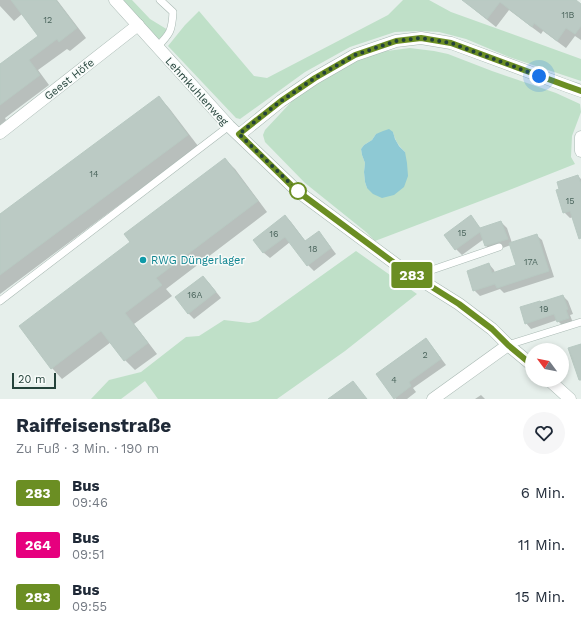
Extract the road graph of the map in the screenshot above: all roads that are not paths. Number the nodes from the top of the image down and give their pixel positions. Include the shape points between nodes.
1 (115, 0) edge
2 (160, 0) edge
3 (138, 25) junction
4 (157, 47) junction
5 (581, 91) edge
6 (229, 126) junction
7 (0, 134) edge
8 (239, 134) junction
9 (581, 137) edge
10 (581, 151) edge
11 (499, 247) dead end
12 (416, 277) junction
13 (0, 300) edge
14 (581, 322) edge
15 (508, 345) junction
16 (525, 359) edge
17 (557, 387) edge
18 (433, 399) edge
19 (570, 399) edge

1 - 3 street, Lehmkuhlenweg
2 - 4 lane via 173,12 172,27
3 - 4 street, Lehmkuhlenweg
3 - 7 street, Geest Höfe
4 - 6 street, Lehmkuhlenweg
5 - 8 street via 451,43 421,38 396,41 355,55 315,78
6 - 8 street, Lehmkuhlenweg
6 - 13 lane
8 - 12 street, Lehmkuhlenweg via 304,196
9 - 10 street
11 - 12 lane
12 - 15 street, Lehmkuhlenweg via 459,304 492,329
14 - 15 lane
15 - 16 street, Lehmkuhlenweg
15 - 18 street
17 - 19 street

